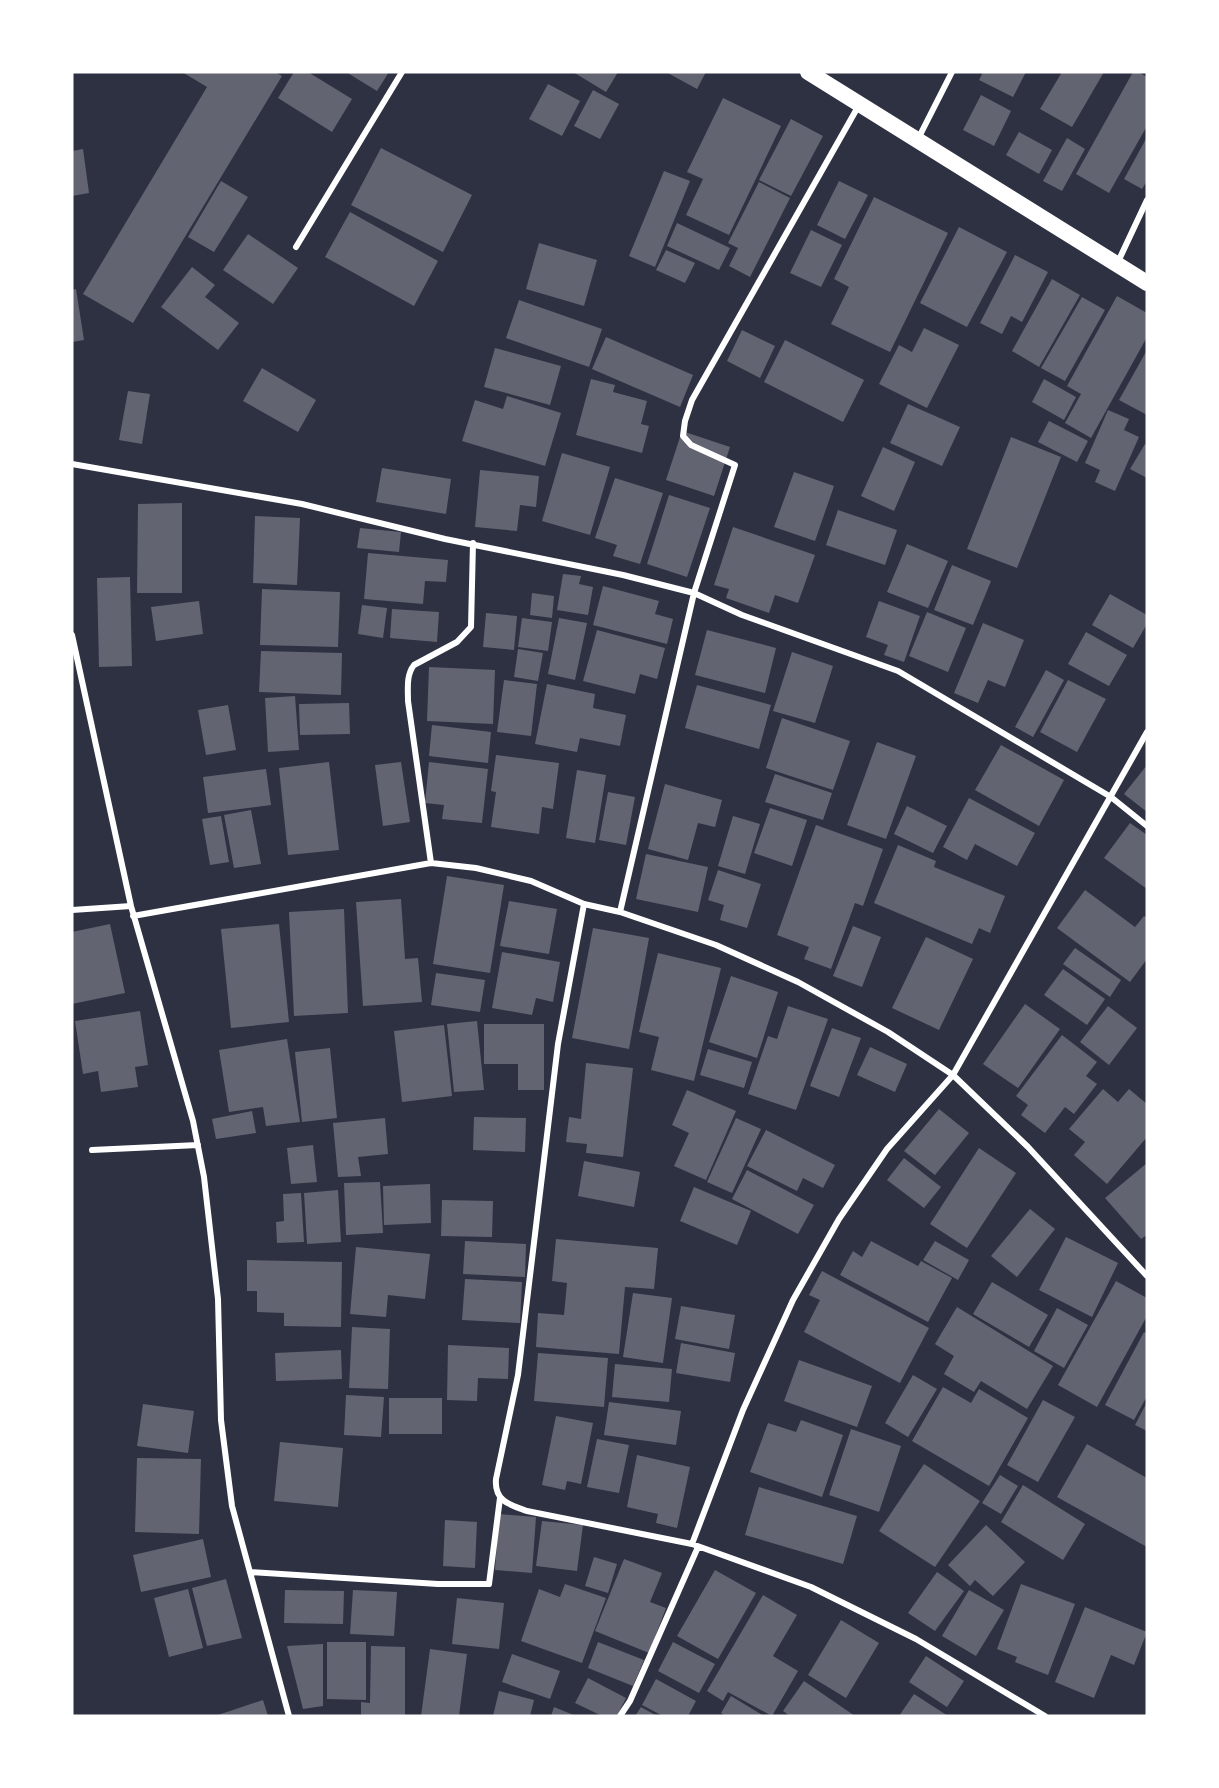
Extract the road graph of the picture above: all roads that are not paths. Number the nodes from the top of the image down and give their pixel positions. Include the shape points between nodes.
1 (402, 72) edge
2 (808, 72) edge
3 (952, 72) edge
4 (860, 104) junction
5 (918, 140) junction
6 (1147, 200) edge
7 (296, 248) dead end
8 (1117, 265) junction
9 (1147, 283) edge
10 (72, 464) edge
11 (472, 543) junction
12 (694, 593) junction
13 (72, 635) edge
14 (1147, 732) edge
15 (1111, 797) junction
16 (1147, 826) edge
17 (431, 862) junction
18 (584, 904) junction
19 (131, 906) junction
20 (72, 910) edge
21 (620, 912) junction
22 (133, 916) junction
23 (953, 1076) junction
24 (198, 1145) junction
25 (92, 1150) dead end
26 (1147, 1276) edge
27 (500, 1498) junction
28 (695, 1546) junction
29 (250, 1572) junction
30 (289, 1716) edge
31 (620, 1716) edge
32 (1045, 1716) edge

1 - 7 street
2 - 4 highway
3 - 5 street
4 - 5 highway
4 - 12 street via 692,400 683,436 691,445 735,465
5 - 8 highway
6 - 8 street
8 - 9 highway
10 - 11 street via 302,504
11 - 12 street
11 - 17 street via 471,627 457,642 414,665 408,679
12 - 15 street via 742,615 898,671
12 - 21 street
13 - 19 street
14 - 15 street
15 - 16 street
15 - 23 street
17 - 18 street via 531,881
17 - 22 street
18 - 21 street
18 - 27 street via 558,1044 518,1375 496,1479
19 - 20 street
19 - 22 street
21 - 23 street via 716,945 798,982 888,1032
22 - 24 street
23 - 26 street via 1028,1147
23 - 28 street via 887,1149 839,1219 793,1300 743,1410
24 - 25 street
24 - 29 street via 218,1299 221,1420 232,1506
27 - 28 street via 527,1511
27 - 29 street via 489,1584
28 - 31 street via 630,1701
28 - 32 street via 811,1587 916,1639
29 - 30 street

